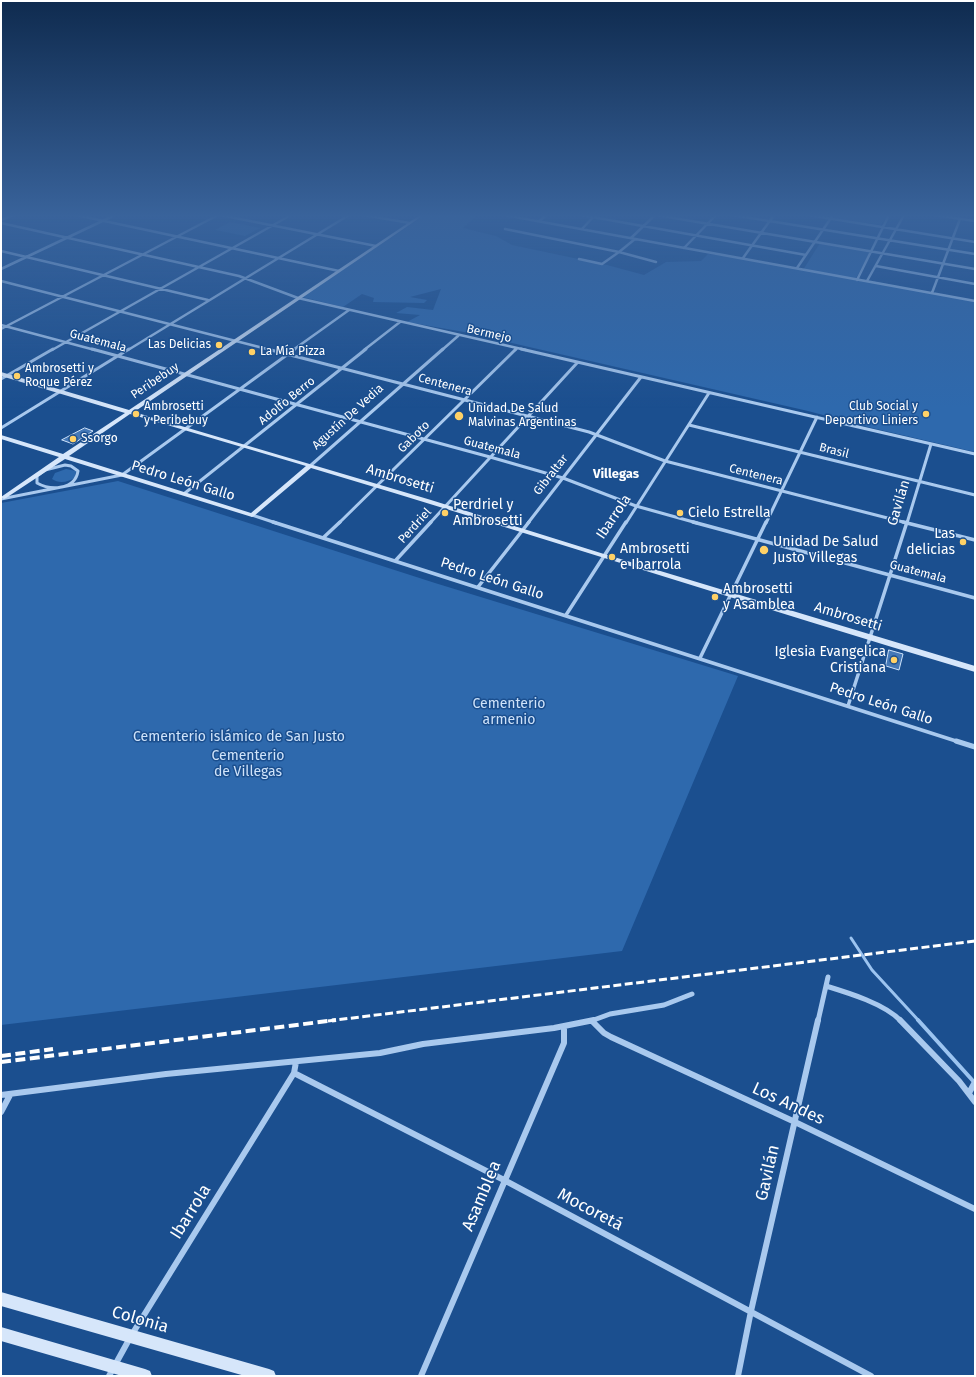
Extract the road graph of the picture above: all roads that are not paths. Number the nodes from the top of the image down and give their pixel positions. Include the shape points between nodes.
1 (96, 279) edge
2 (121, 279) edge
3 (176, 279) edge
4 (243, 279) edge
5 (248, 279) edge
6 (326, 279) edge
7 (853, 279) edge
8 (936, 279) edge
9 (949, 279) edge
10 (857, 280) joint
11 (1, 281) edge
12 (867, 281) joint
13 (975, 284) edge
14 (160, 289) junction
15 (932, 293) junction
16 (60, 298) junction
17 (298, 298) junction
18 (208, 300) junction
19 (975, 301) edge
20 (349, 310) junction
21 (119, 312) junction
22 (400, 322) junction
23 (170, 324) junction
24 (1, 325) edge
25 (6, 326) junction
26 (1, 329) edge
27 (458, 336) junction
28 (236, 341) junction
29 (66, 342) junction
30 (516, 349) junction
31 (288, 354) junction
32 (118, 356) junction
33 (577, 363) junction
34 (343, 368) junction
35 (185, 375) junction
36 (3, 376) edge
37 (641, 377) junction
38 (402, 383) junction
39 (239, 390) junction
40 (60, 392) junction
41 (709, 393) junction
42 (465, 400) junction
43 (296, 405) junction
44 (128, 413) junction
45 (528, 416) junction
46 (817, 417) junction
47 (359, 422) junction
48 (689, 425) junction
49 (1, 428) edge
50 (185, 429) junction
51 (597, 434) junction
52 (1, 437) edge
53 (424, 440) junction
54 (931, 444) junction
55 (244, 447) junction
56 (799, 452) junction
57 (975, 454) edge
58 (64, 457) junction
59 (490, 457) junction
60 (665, 461) junction
61 (310, 466) junction
62 (45, 470) junction
63 (122, 475) junction
64 (563, 478) junction
65 (919, 481) junction
66 (378, 486) junction
67 (58, 487) junction
68 (781, 490) junction
69 (185, 493) junction
70 (975, 495) edge
71 (2, 498) edge
72 (446, 506) junction
73 (636, 506) junction
74 (252, 515) junction
75 (906, 522) junction
76 (522, 531) junction
77 (324, 537) junction
78 (757, 539) junction
79 (975, 540) edge
80 (602, 556) junction
81 (396, 560) junction
82 (890, 575) junction
83 (478, 587) junction
84 (731, 596) junction
85 (975, 598) edge
86 (566, 615) junction
87 (871, 638) junction
88 (700, 658) junction
89 (975, 668) edge
90 (848, 706) junction
91 (975, 747) edge
92 (828, 978) dead end
93 (826, 986) junction
94 (692, 994) dead end
95 (592, 1021) junction
96 (564, 1026) junction
97 (296, 1062) junction
98 (294, 1073) junction
99 (975, 1082) edge
100 (971, 1091) junction
101 (10, 1095) junction
102 (1, 1096) edge
103 (975, 1102) edge
104 (1, 1112) edge
105 (794, 1122) junction
106 (504, 1180) junction
107 (975, 1209) edge
108 (1, 1299) edge
109 (751, 1311) junction
110 (1, 1334) edge
111 (131, 1336) junction
112 (112, 1372) edge
113 (145, 1376) edge
114 (268, 1376) edge
115 (421, 1376) edge
116 (738, 1376) edge
117 (871, 1376) edge

1 - 16 street
2 - 14 street
3 - 14 street
4 - 18 street
5 - 17 street, Bermejo
6 - 17 street, Peribebuy
7 - 10 street
8 - 15 street
9 - 13 street
10 - 12 street
11 - 16 street, Centenera
12 - 15 street
14 - 18 street
14 - 21 street
15 - 19 street
16 - 21 street, Centenera
16 - 25 street
17 - 20 street, Bermejo
17 - 28 street, Peribebuy
18 - 23 street
20 - 22 street, Bermejo
20 - 31 street
21 - 23 street, Centenera
21 - 29 street
22 - 27 street, Bermejo
22 - 34 street, Adolfo Berro
23 - 28 street, Centenera
23 - 32 street
24 - 25 street, Guatemala
25 - 26 street
25 - 29 street, Guatemala
27 - 30 street, Bermejo
27 - 38 street, Agustín De Vedia
28 - 31 street, Centenera
28 - 35 street, Peribebuy
29 - 32 street, Guatemala
29 - 36 street
30 - 33 street, Bermejo
30 - 42 street, Gaboto
31 - 34 street, Centenera
31 - 39 street
32 - 35 street, Guatemala
32 - 40 street
33 - 37 street, Bermejo
33 - 45 street, Perdriel
34 - 38 street, Centenera
34 - 43 street, Adolfo Berro
35 - 39 street, Guatemala
35 - 44 street, Peribebuy
36 - 40 street, Ambrosetti
37 - 41 street, Bermejo
37 - 51 street, Gibraltar
38 - 42 street, Centenera
38 - 47 street, Agustín De Vedia
39 - 43 street, Guatemala
39 - 50 street
40 - 44 street, Ambrosetti
40 - 49 street
41 - 46 street, Bermejo
41 - 48 street, Ibarrola
42 - 45 street, Centenera
42 - 53 street, Gaboto
43 - 47 street, Guatemala
43 - 55 street, Adolfo Berro
44 - 50 street, Ambrosetti
44 - 58 street, Peribebuy
45 - 51 street, Centenera
45 - 59 street, Perdriel
46 - 54 street, Bermejo
46 - 56 street
47 - 53 street, Guatemala
47 - 61 street, Agustín De Vedia
48 - 56 street, Brasil
48 - 60 street, Ibarrola
50 - 55 street, Ambrosetti
50 - 63 street
51 - 60 street, Centenera
51 - 64 street, Gibraltar
52 - 58 street, Pedro León Gallo
53 - 59 street, Guatemala
53 - 66 street, Gaboto
54 - 57 street, Bermejo
54 - 65 street, Gavilán
55 - 61 street, Ambrosetti
55 - 69 street, Adolfo Berro
56 - 65 street, Brasil
56 - 68 street
58 - 62 street, Peribebuy
58 - 63 street, Pedro León Gallo
59 - 64 street, Guatemala
59 - 72 street, Perdriel
60 - 68 street, Centenera
60 - 73 street, Ibarrola
61 - 66 street, Ambrosetti
61 - 74 street, Agustín De Vedia
62 - 67 street via 38,476 37,483 45,487
62 - 67 street via 65,465 76,468 78,475 71,482
62 - 71 street, Peribebuy
63 - 67 street
63 - 69 street, Pedro León Gallo
64 - 73 street, Guatemala
64 - 76 street, Gibraltar
65 - 70 street, Brasil
65 - 75 street, Gavilán
66 - 72 street, Ambrosetti
66 - 77 street, Gaboto
67 - 71 street
68 - 75 street, Centenera
68 - 78 street
69 - 74 street, Pedro León Gallo
72 - 76 street, Ambrosetti
72 - 81 street, Perdriel
73 - 78 street, Guatemala
73 - 80 street, Ibarrola
74 - 77 street, Pedro León Gallo
75 - 79 street, Centenera
75 - 82 street, Gavilán
76 - 80 street, Ambrosetti
76 - 83 street, Gibraltar
77 - 81 street, Pedro León Gallo
78 - 82 street, Guatemala
78 - 84 street
80 - 84 street, Ambrosetti
80 - 86 street, Ibarrola
81 - 83 street, Pedro León Gallo
82 - 85 street, Guatemala
82 - 87 street, Gavilán
83 - 86 street, Pedro León Gallo
84 - 87 street, Ambrosetti
84 - 88 street
86 - 88 street, Pedro León Gallo
87 - 89 street, Ambrosetti
87 - 90 street, Gavilán
88 - 90 street, Pedro León Gallo
90 - 91 street, Pedro León Gallo
92 - 93 street, Gavilán
93 - 100 street via 846,992 894,1014
93 - 105 street, Gavilán
94 - 95 street via 667,1005 612,1013
95 - 96 street
95 - 105 street, Los Andes via 611,1037
96 - 97 street via 469,1036 380,1053
96 - 106 street, Asamblea via 564,1043
97 - 98 street, Ibarrola
97 - 101 street via 166,1074
98 - 106 street, Mocoretá
98 - 111 street, Ibarrola
99 - 100 street
100 - 103 street
101 - 102 street
101 - 104 street
105 - 107 street, Los Andes
105 - 109 street, Gavilán
106 - 109 street, Mocoretá
106 - 115 street, Asamblea
108 - 111 street, Colonia
109 - 116 street, Gavilán
109 - 117 street, Mocoretá
110 - 112 street
111 - 112 street, Ibarrola
111 - 114 street, Colonia
112 - 113 street

